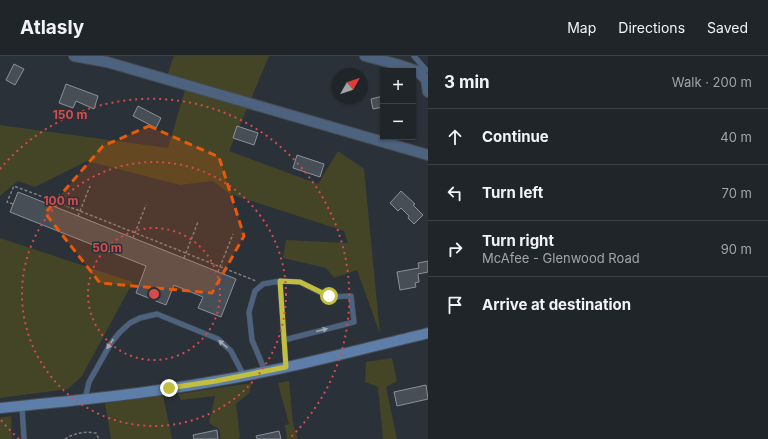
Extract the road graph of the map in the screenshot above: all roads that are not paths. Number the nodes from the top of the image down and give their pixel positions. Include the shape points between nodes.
1 (74, 56) edge
2 (365, 56) edge
3 (414, 56) edge
4 (425, 71) edge
5 (428, 92) edge
6 (428, 155) edge
7 (280, 281) junction
8 (428, 333) edge
9 (284, 340) junction
10 (286, 367) junction
11 (265, 372) junction
12 (244, 376) junction
13 (85, 399) junction
14 (22, 406) junction
15 (0, 408) edge
16 (24, 439) edge

1 - 6 street via 107,62
2 - 4 street
3 - 4 lane
4 - 5 street
7 - 9 lane
9 -> 7 lane via 354,322 351,296 329,296 300,282
7 - 11 lane via 263,284 255,291 249,312 252,340
8 - 10 street
9 - 10 lane
10 - 11 street
11 - 12 street
12 - 13 street
12 -> 13 lane via 231,351 218,339 157,314 140,318 120,332 88,382
13 - 14 street
14 - 15 street
14 - 16 lane

